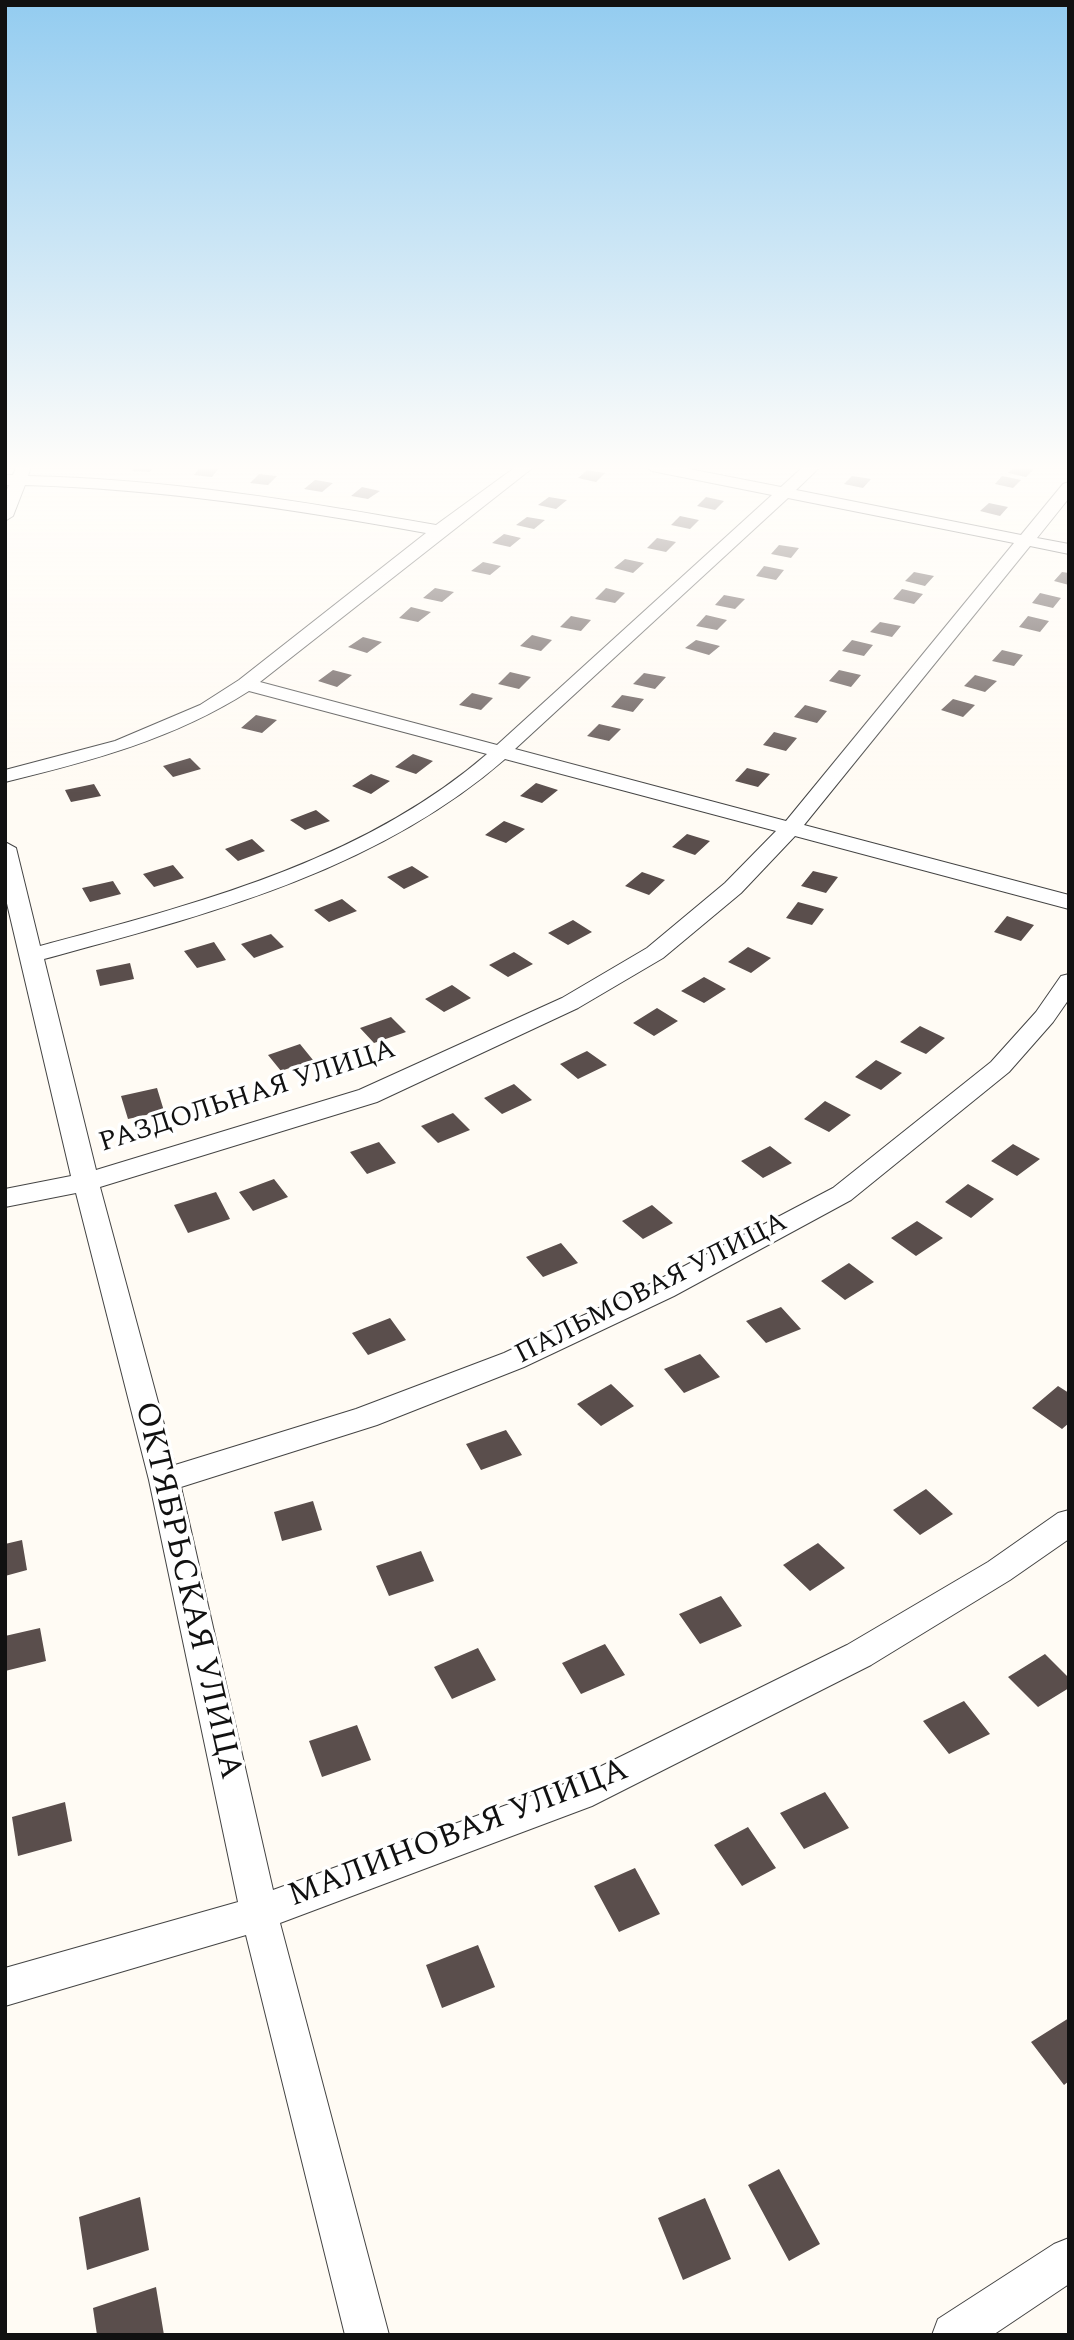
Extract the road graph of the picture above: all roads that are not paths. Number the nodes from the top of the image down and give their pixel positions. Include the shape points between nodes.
1 (383, 575) edge
2 (693, 575) edge
3 (996, 575) edge
4 (246, 684) junction
5 (502, 751) junction
6 (5, 776) edge
7 (789, 830) junction
8 (5, 848) edge
9 (1069, 902) edge
10 (30, 956) junction
11 (1069, 981) edge
12 (86, 1182) junction
13 (5, 1198) edge
14 (164, 1480) junction
15 (1069, 1522) edge
16 (259, 1913) junction
17 (5, 1987) edge
18 (1069, 2259) edge
19 (367, 2335) edge
20 (954, 2335) edge

1 - 4 street
2 - 5 street
3 - 7 street, РАЗДОЛЬНАЯ УЛИЦА
4 - 5 street
4 - 6 street via 207,709 122,746
5 - 7 street
5 - 10 street via 451,794 409,820 308,869 231,899
7 - 9 street
7 - 12 street, РАЗДОЛЬНАЯ УЛИЦА via 733,888 655,953 570,1003 368,1096
8 - 10 street, ОКТЯБРЬСКАЯ УЛИЦА
10 - 12 street, ОКТЯБРЬСКАЯ УЛИЦА
11 - 14 street, ПАЛЬМОВАЯ УЛИЦА via 1045,1017 1000,1067 842,1194 664,1289 514,1360 366,1417
12 - 13 street, РАЗДОЛЬНАЯ УЛИЦА
12 - 14 street, ОКТЯБРЬСКАЯ УЛИЦА
14 - 16 street, ОКТЯБРЬСКАЯ УЛИЦА
15 - 16 street, МАЛИНОВАЯ УЛИЦА via 999,1571 859,1655 579,1795
16 - 17 street, МАЛИНОВАЯ УЛИЦА
16 - 19 street, ОКТЯБРЬСКАЯ УЛИЦА
18 - 20 street

